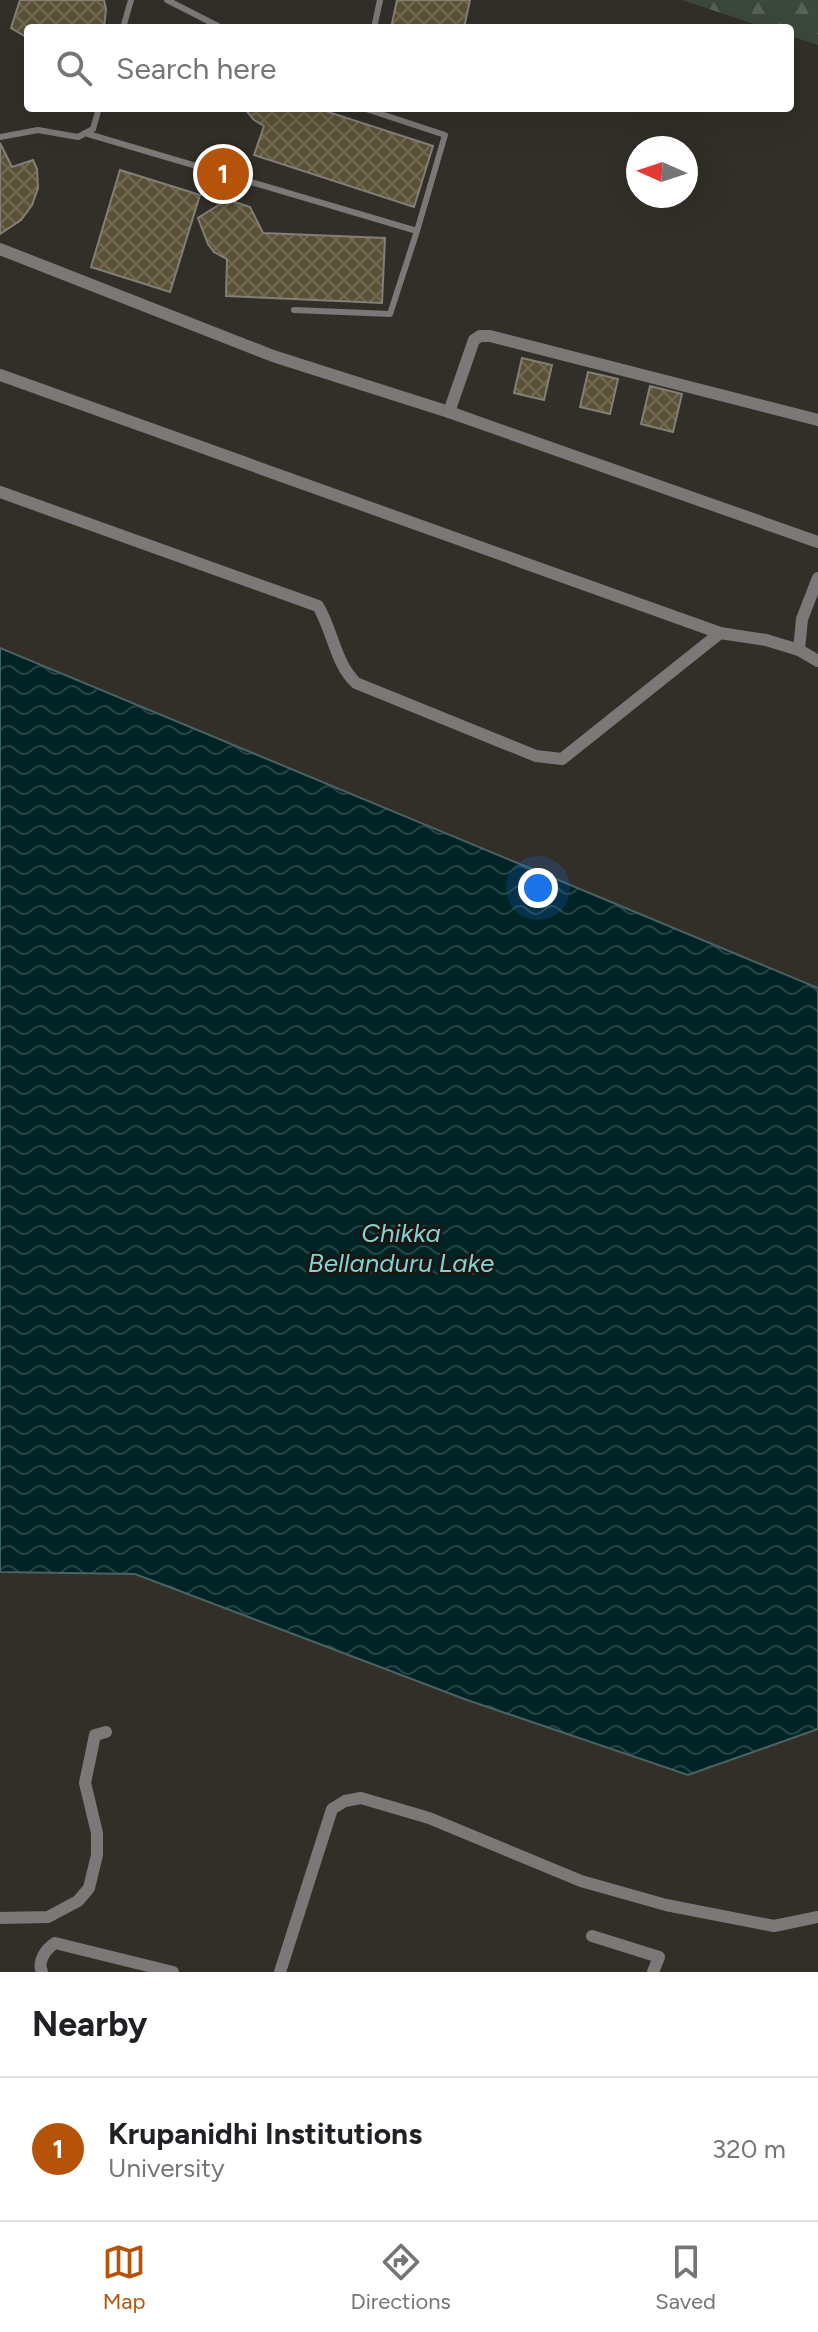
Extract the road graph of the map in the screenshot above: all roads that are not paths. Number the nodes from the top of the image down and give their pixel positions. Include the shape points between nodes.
1 (131, 0) edge
2 (167, 0) edge
3 (380, 0) edge
4 (124, 24) edge
5 (214, 24) edge
6 (375, 24) edge
7 (98, 112) edge
8 (375, 112) edge
9 (88, 134) junction
10 (0, 137) edge
11 (417, 231) junction
12 (0, 249) edge
13 (294, 310) dead end
14 (0, 375) edge
15 (449, 412) junction
16 (818, 420) edge
17 (0, 492) edge
18 (818, 542) edge
19 (818, 578) edge
20 (720, 633) junction
21 (799, 650) junction
22 (818, 661) edge
23 (106, 1732) dead end
24 (818, 1917) edge
25 (0, 1918) edge
26 (592, 1936) dead end
27 (42, 1972) edge
28 (173, 1972) edge
29 (280, 1972) edge
30 (653, 1972) edge

1 - 4 lane
2 - 5 lane
3 - 6 lane
7 - 9 lane
8 - 11 lane via 445,135
9 - 10 lane via 38,130
9 - 11 lane
11 - 13 lane via 390,314
12 - 15 street via 273,356
14 - 20 street
15 - 16 street via 474,340 490,336
15 - 18 street
17 - 20 street via 318,606 348,676 356,683 536,756 562,759
19 - 21 street via 802,619
20 - 21 street
21 - 22 street
23 - 25 street via 95,1735 85,1783 97,1833 89,1888 78,1901 48,1917
24 - 29 street via 774,1926 666,1905 581,1881 429,1818 361,1798 332,1809
26 - 30 street via 659,1957
27 - 28 street via 42,1957 55,1943

